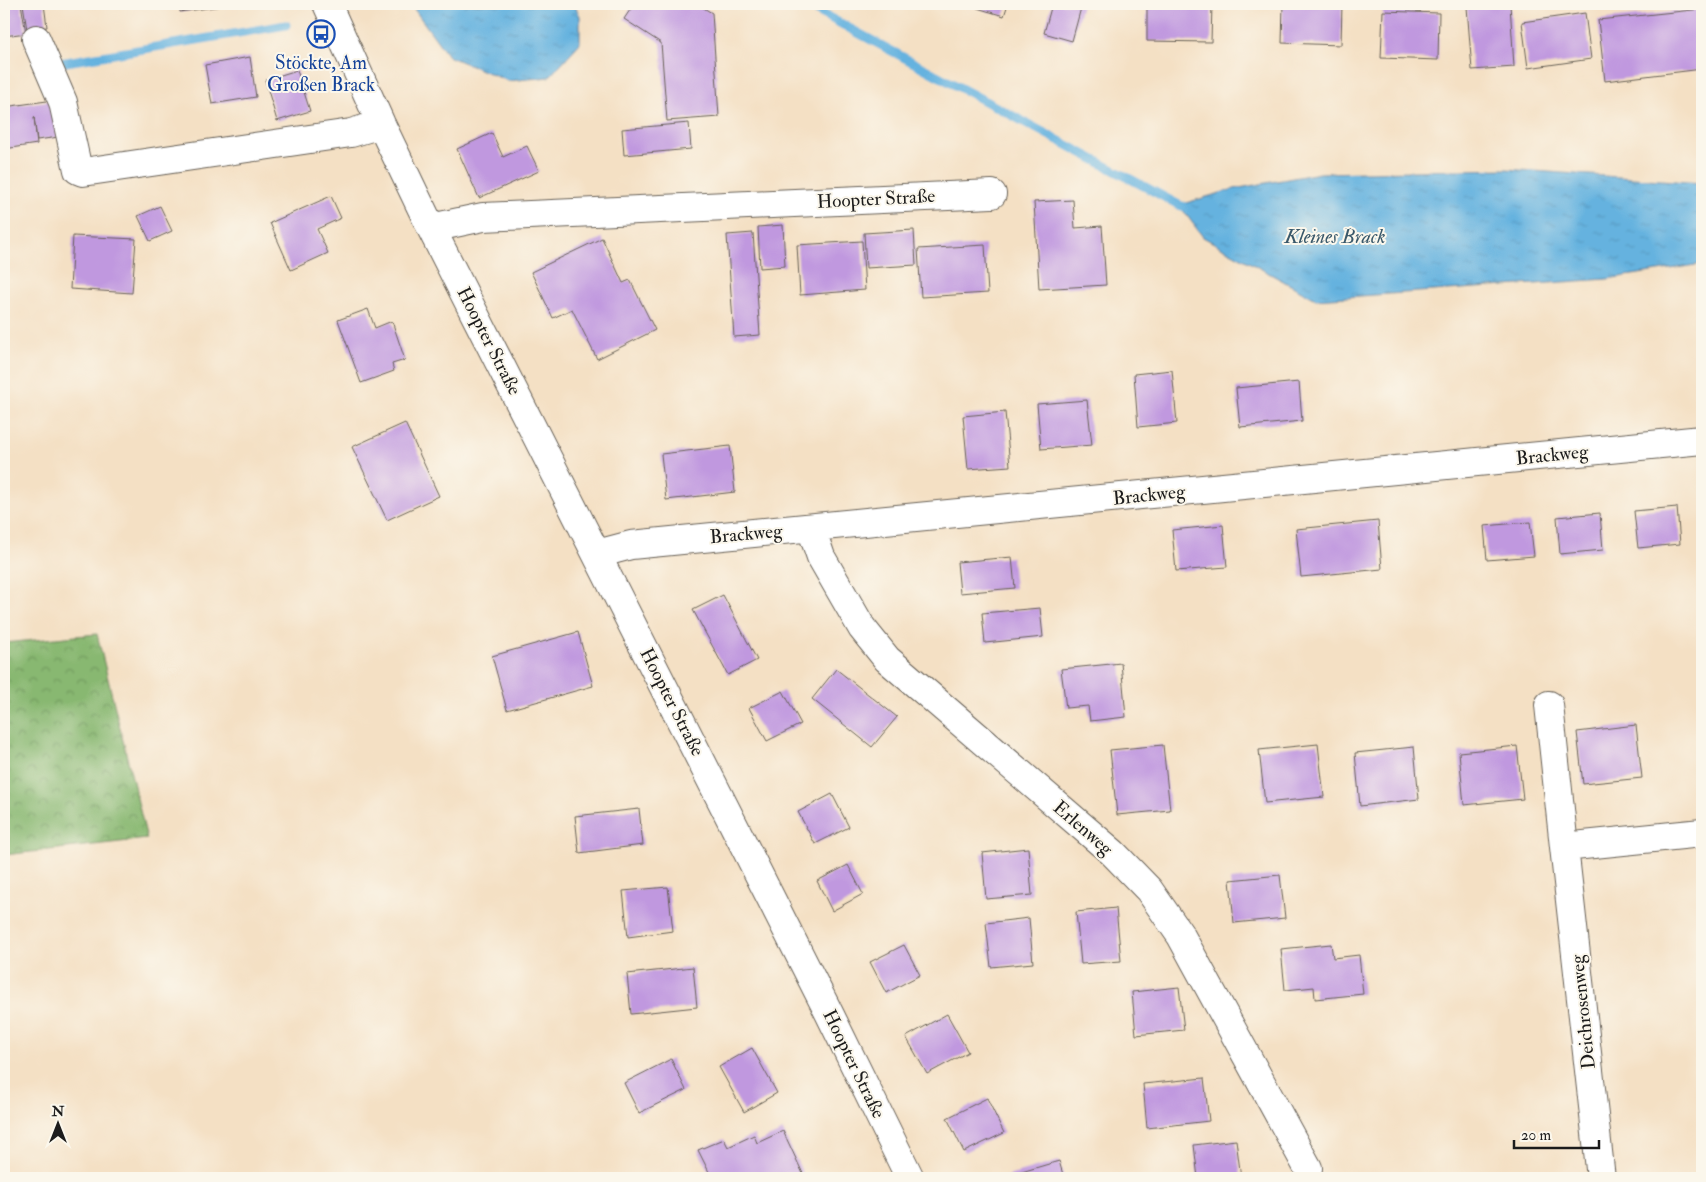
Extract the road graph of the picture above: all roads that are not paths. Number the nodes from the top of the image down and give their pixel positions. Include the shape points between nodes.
1 (327, 4) edge
2 (36, 39) dead end
3 (381, 124) junction
4 (992, 194) dead end
5 (431, 228) junction
6 (1702, 440) edge
7 (811, 528) junction
8 (597, 554) junction
9 (1549, 705) dead end
10 (1702, 833) edge
11 (1564, 847) junction
12 (1308, 1168) dead end
13 (910, 1178) edge
14 (1601, 1178) edge

1 - 3 street, Hoopter Straße
2 - 3 street via 63,102 78,170 83,172 351,133
3 - 5 street, Hoopter Straße
4 - 5 street, Hoopter Straße via 483,217
5 - 8 street, Hoopter Straße
6 - 7 street, Brackweg
7 - 8 street, Brackweg via 631,545
7 - 12 street, Erlenweg via 821,557 862,628 888,658 1113,853 1149,890 1181,936
8 - 13 street, Hoopter Straße
9 - 11 street, Deichrosenweg
10 - 11 street
11 - 14 street, Deichrosenweg

